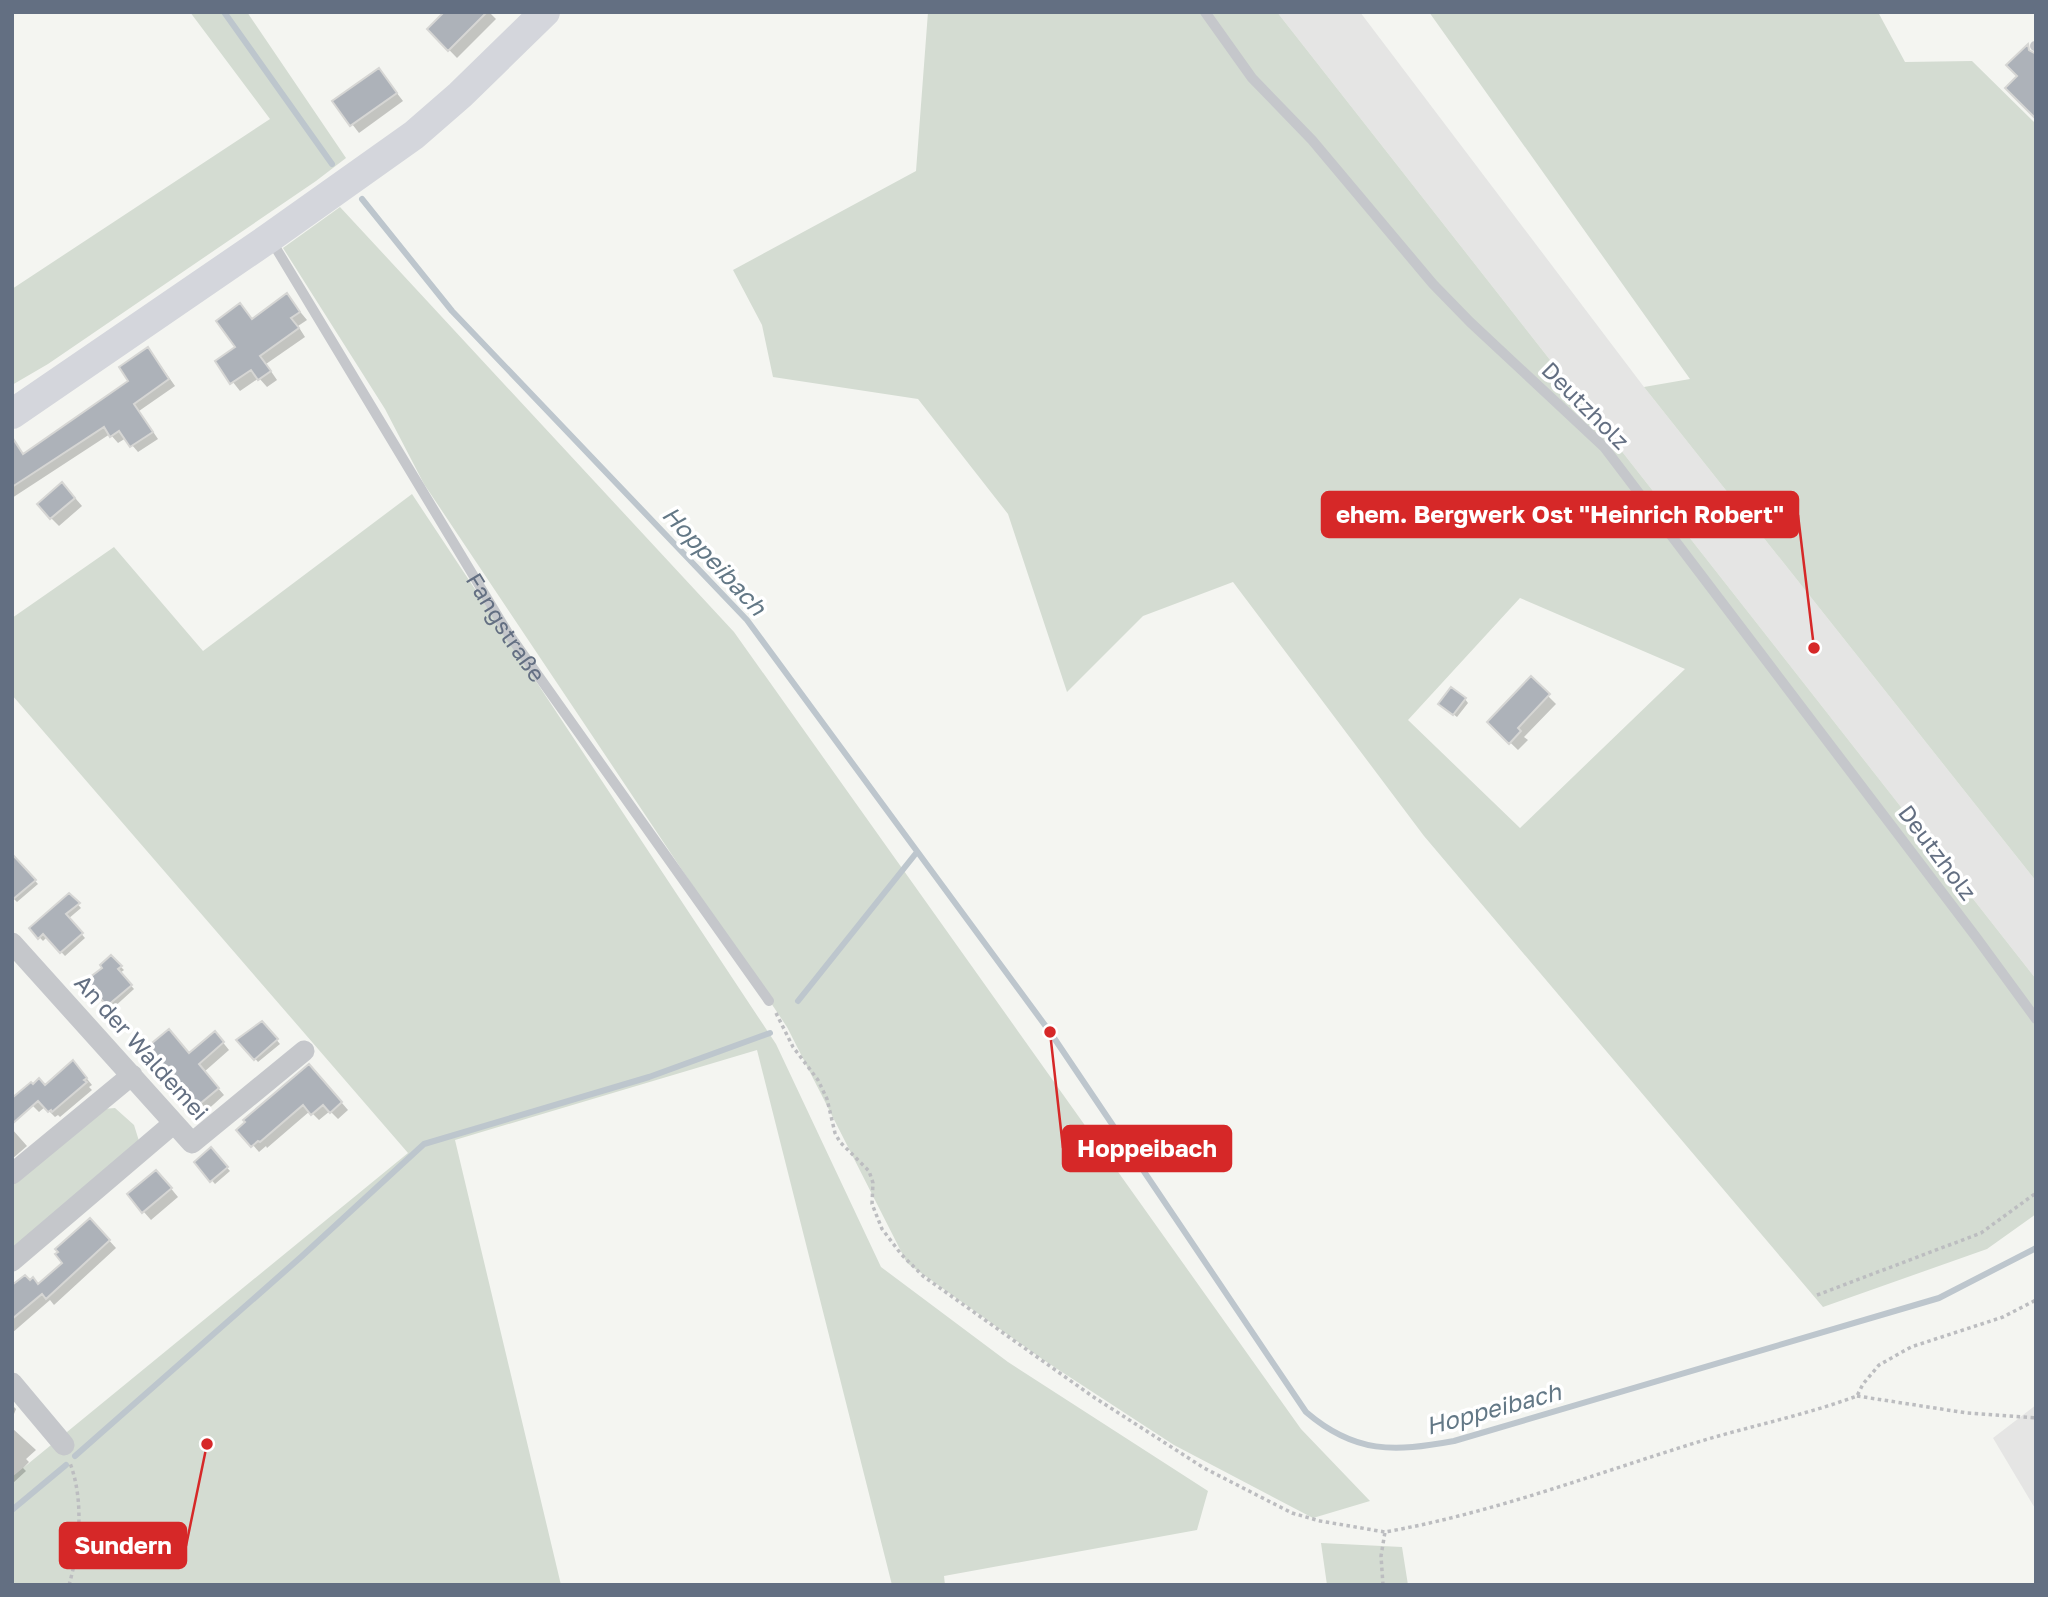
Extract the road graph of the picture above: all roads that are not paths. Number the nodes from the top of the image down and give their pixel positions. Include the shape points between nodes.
1 (545, 12) edge
2 (1205, 12) edge
3 (269, 238) junction
4 (12, 414) edge
5 (12, 943) edge
6 (769, 1001) road end
7 (2036, 1019) edge
8 (304, 1051) dead end
9 (132, 1075) junction
10 (174, 1123) junction
11 (12, 1174) edge
12 (12, 1261) edge
13 (12, 1383) edge
14 (64, 1446) road end

1 - 3 main road via 414,135
2 - 7 lane, Deutzholz via 1252,78 1312,140 1433,284 1604,447
3 - 4 main road
3 - 6 lane, Fangstraße via 508,633
5 - 9 street, An der Waldemei
8 - 10 street, An der Waldemei via 192,1143
9 - 10 street, An der Waldemei
9 - 11 street
10 - 12 street
13 - 14 street

